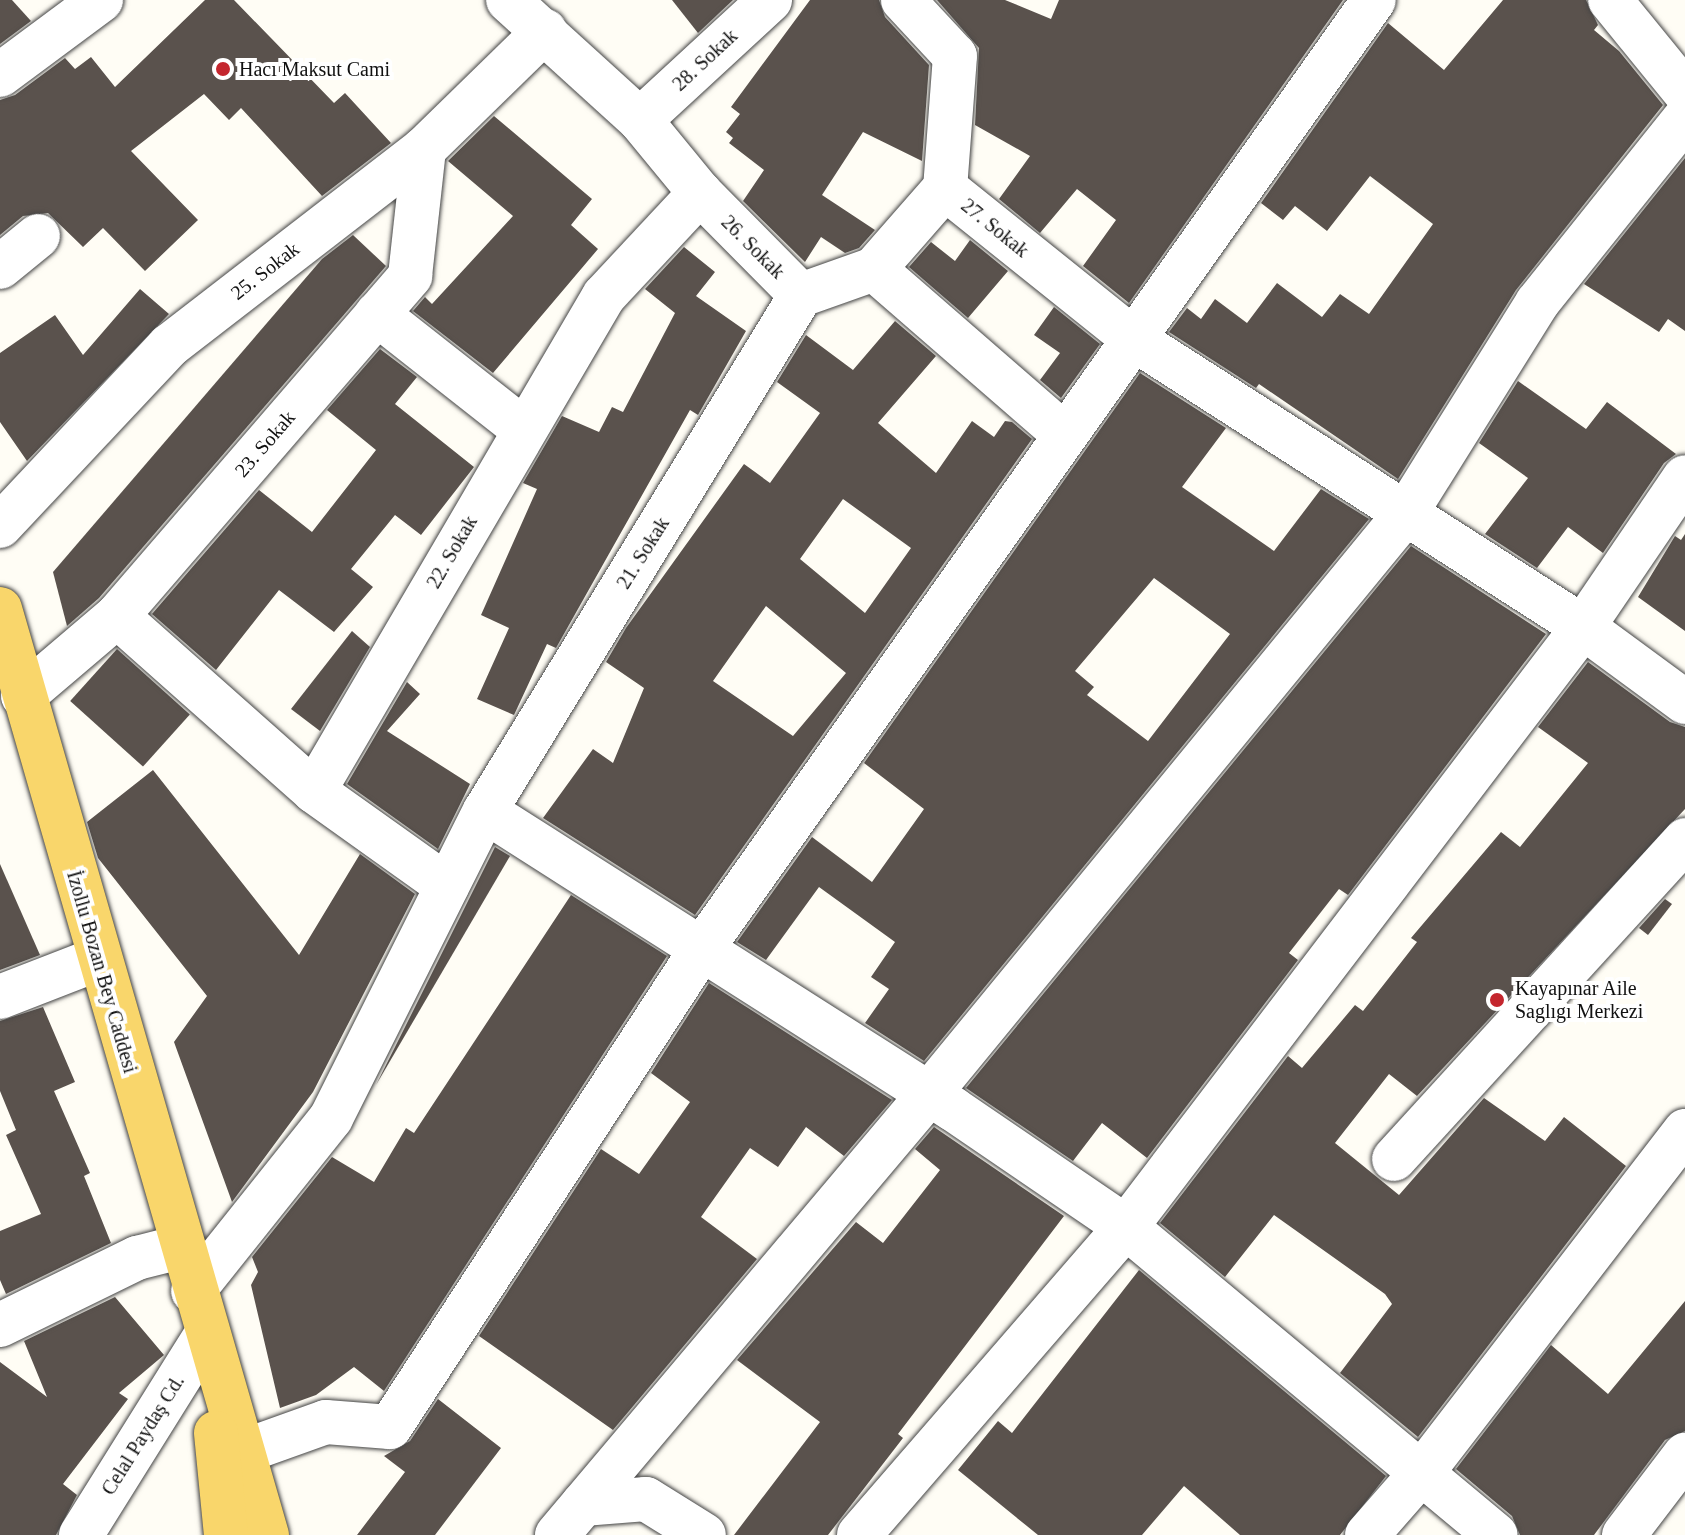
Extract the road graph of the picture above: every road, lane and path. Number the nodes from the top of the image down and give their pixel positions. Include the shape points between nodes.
1 (101, 0) edge
2 (508, 0) edge
3 (770, 0) edge
4 (903, 0) edge
5 (1374, 0) edge
6 (1610, 0) edge
7 (545, 31) junction
8 (0, 75) edge
9 (1685, 97) edge
10 (640, 120) junction
11 (424, 149) junction
12 (945, 188) junction
13 (700, 193) junction
14 (38, 236) dead end
15 (0, 267) edge
16 (874, 269) junction
17 (801, 295) junction
18 (377, 314) junction
19 (1132, 338) junction
20 (523, 429) junction
21 (1064, 434) junction
22 (1685, 477) edge
23 (1406, 513) junction
24 (0, 526) edge
25 (0, 609) edge
26 (117, 616) junction
27 (1583, 627) junction
28 (23, 696) junction
29 (1685, 702) edge
30 (314, 791) junction
31 (485, 811) junction
32 (1685, 840) edge
33 (447, 886) junction
34 (701, 950) junction
35 (98, 959) junction
36 (0, 997) edge
37 (929, 1094) junction
38 (1685, 1131) edge
39 (1394, 1159) dead end
40 (1126, 1227) junction
41 (180, 1247) junction
42 (193, 1291) junction
43 (0, 1325) edge
44 (206, 1335) junction
45 (242, 1452) junction
46 (1685, 1455) edge
47 (1424, 1470) junction
48 (570, 1520) edge
49 (81, 1535) edge
50 (226, 1535) edge
51 (267, 1535) edge
52 (704, 1535) edge
53 (859, 1535) edge
54 (1367, 1535) edge
55 (1496, 1535) edge
56 (1624, 1535) edge

1 - 8 street
2 - 7 street, 26. Sokak
3 - 10 street, 28. Sokak
4 - 12 street, 27. Sokak via 955,56
5 - 19 street
6 - 9 street
7 - 10 street, 26. Sokak
7 - 11 street, 25. Sokak
9 - 23 street via 1537,303
10 - 13 street, 26. Sokak
11 - 18 street, 23. Sokak via 410,276
11 - 24 street, 25. Sokak via 169,346
12 - 16 street
12 - 19 street, 27. Sokak
13 - 17 street, 26. Sokak
13 - 20 street, 22. Sokak via 604,296
14 - 15 street
16 - 17 street, 26. Sokak
16 - 21 street
17 - 31 street, 21. Sokak
18 - 20 street
18 - 26 street, 23. Sokak
19 - 21 street
19 - 23 street, 27. Sokak
20 - 30 street, 22. Sokak
21 - 34 street
22 - 27 street
23 - 27 street, 27. Sokak
23 - 37 street
25 - 28 main road, İzollu Bozan Bey Caddesi
26 - 28 street, 23. Sokak
26 - 30 street
27 - 29 street, 27. Sokak
27 - 40 street
28 - 35 main road, İzollu Bozan Bey Caddesi
30 - 33 street
31 - 33 street, 21. Sokak
31 - 34 street
32 - 39 street
33 - 42 street, 21. Sokak via 331,1118
34 - 37 street
34 - 45 street via 390,1427 326,1422
35 - 36 street
35 - 41 main road, İzollu Bozan Bey Caddesi
37 - 40 street
37 - 48 street
38 - 47 street
40 - 47 street
40 - 53 street
41 - 42 main road, İzollu Bozan Bey Caddesi
41 - 43 street via 137,1258
42 - 44 main road, İzollu Bozan Bey Caddesi
44 - 45 main road, İzollu Bozan Bey Caddesi
44 - 49 street, Celal Paydaş Cd.
44 - 50 main road, İzollu Bozan Bey Caddesi
45 - 51 main road, İzollu Bozan Bey Caddesi
46 - 56 street
47 - 54 street
47 - 55 street
48 - 52 street via 646,1499

